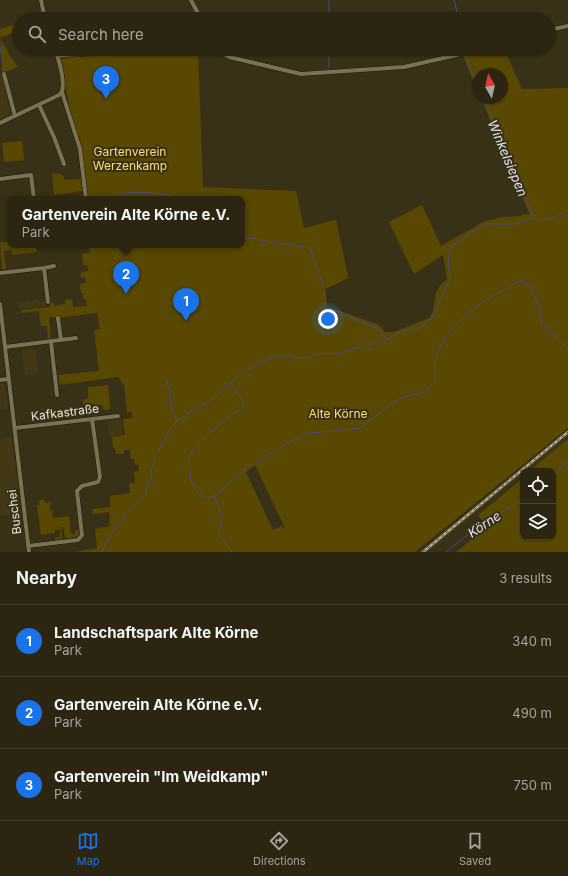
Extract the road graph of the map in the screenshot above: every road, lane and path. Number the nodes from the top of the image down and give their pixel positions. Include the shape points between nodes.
1 (41, 0) edge
2 (191, 0) edge
3 (44, 12) edge
4 (198, 12) edge
5 (568, 26) edge
6 (556, 29) edge
7 (58, 56) edge
8 (227, 56) edge
9 (452, 56) edge
10 (4, 74) dead end
11 (62, 92) junction
12 (39, 105) junction
13 (15, 116) junction
14 (0, 123) edge
15 (64, 164) dead end
16 (0, 178) edge
17 (34, 196) edge
18 (86, 196) edge
19 (54, 266) dead end
20 (44, 268) junction
21 (0, 273) edge
22 (48, 302) dead end
23 (0, 304) edge
24 (58, 318) dead end
25 (76, 338) dead end
26 (61, 340) junction
27 (51, 342) junction
28 (5, 347) junction
29 (8, 379) junction
30 (0, 380) edge
31 (57, 395) dead end
32 (118, 416) dead end
33 (92, 419) junction
34 (14, 428) junction
35 (28, 546) junction
36 (29, 552) edge

1 - 3 street
2 - 4 street
5 - 6 street
7 - 11 street
8 - 9 street via 301,74 404,67
10 - 13 street
11 - 12 street
11 - 18 street via 80,149
12 - 13 street
12 - 15 street
13 - 14 street
16 - 17 street via 31,175
19 - 20 street
20 - 21 street
20 - 22 street
23 - 28 street, Buschei
24 - 26 street
25 - 26 street
26 - 27 street
27 - 28 street
27 - 31 street
28 - 29 street, Buschei
29 - 30 street
29 - 34 street, Buschei
32 - 33 street, Kafkastraße
33 - 34 street, Kafkastraße
33 - 35 street via 100,477 98,482 82,486 77,491 81,538
34 - 35 street, Buschei
35 - 36 street, Buschei

